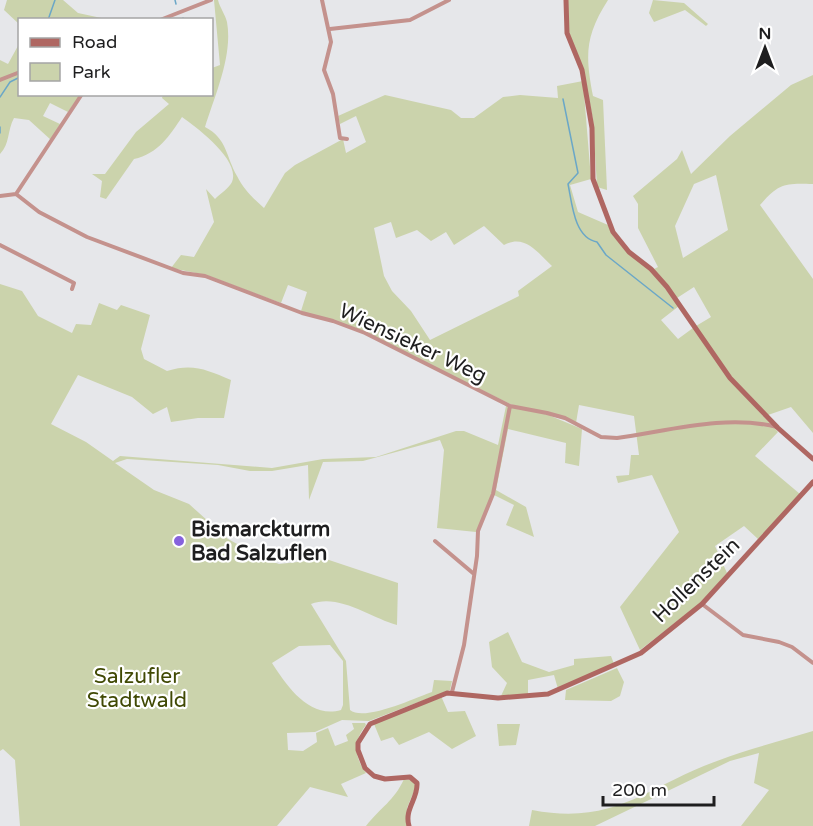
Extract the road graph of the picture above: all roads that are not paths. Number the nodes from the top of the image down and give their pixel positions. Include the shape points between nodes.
1 (211, 0) edge
2 (322, 0) edge
3 (449, 0) edge
4 (566, 0) edge
5 (165, 18) edge
6 (330, 29) junction
7 (18, 73) edge
8 (0, 80) edge
9 (81, 96) edge
10 (346, 139) dead end
11 (16, 194) junction
12 (0, 196) edge
13 (0, 245) edge
14 (72, 289) dead end
15 (510, 406) junction
16 (778, 428) junction
17 (813, 459) edge
18 (813, 482) edge
19 (435, 541) dead end
20 (474, 574) junction
21 (702, 604) junction
22 (813, 663) edge
23 (452, 692) junction
24 (409, 826) edge

1 - 5 street
2 - 6 street
3 - 6 street via 410,20
4 - 16 main road via 567,33 582,70 592,128 593,179 609,225 629,252 663,282 730,378
6 - 10 street via 332,42 324,70 333,94 340,138
7 - 8 street
9 - 11 street
11 - 12 street
11 - 15 street, Wiensieker Weg via 39,213 87,237 365,333
13 - 14 street via 74,283
15 - 16 street, Wiensieker Weg via 565,418 611,439 727,423
15 - 20 street via 493,495 478,531
16 - 17 main road
18 - 21 main road, Hollenstein
19 - 20 street
20 - 23 street via 464,645
21 - 22 street via 743,636 792,647
21 - 23 main road, Hollenstein via 641,653 548,694 485,698
23 - 24 main road via 364,730 358,750 365,768 374,777 415,780 416,792 408,808

